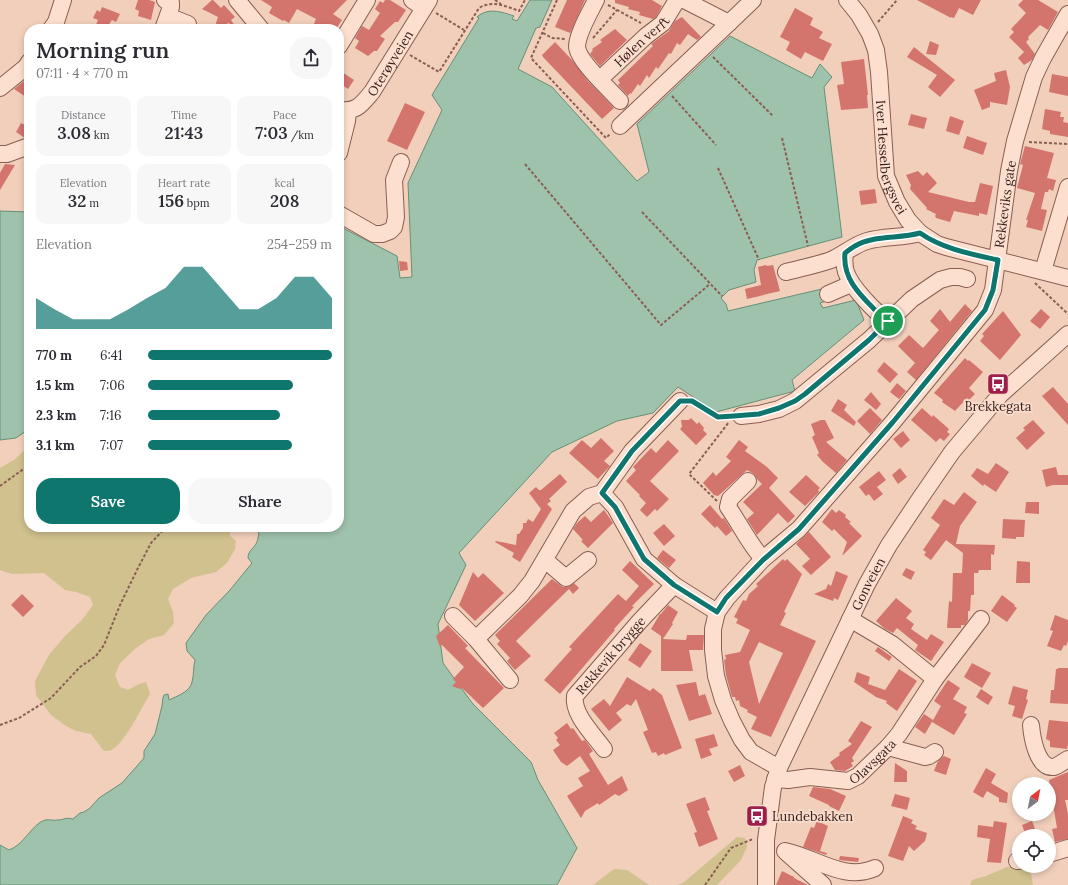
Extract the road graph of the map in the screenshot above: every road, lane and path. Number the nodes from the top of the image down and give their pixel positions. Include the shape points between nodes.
1 (63, 0) edge
2 (237, 0) edge
3 (367, 0) edge
4 (495, 0) edge
5 (525, 0) edge
6 (557, 0) edge
7 (677, 0) edge
8 (684, 0) edge
9 (753, 0) edge
10 (847, 0) edge
11 (897, 0) edge
12 (600, 2) edge
13 (422, 4) edge
14 (503, 5) junction
15 (617, 10) junction
16 (1068, 14) edge
17 (166, 15) edge
18 (729, 23) junction
19 (876, 23) dead end
20 (55, 24) edge
21 (188, 24) dead end
22 (257, 24) edge
23 (464, 30) junction
24 (654, 31) junction
25 (542, 33) junction
26 (344, 38) edge
27 (399, 48) junction
28 (578, 49) junction
29 (711, 54) dead end
30 (24, 69) edge
31 (600, 79) junction
32 (0, 88) edge
33 (670, 93) dead end
34 (620, 101) dead end
35 (344, 110) edge
36 (344, 113) edge
37 (773, 116) dead end
38 (620, 126) joint
39 (344, 133) edge
40 (782, 138) dead end
41 (1015, 141) junction
42 (1068, 144) edge
43 (716, 145) dead end
44 (24, 148) edge
45 (4, 154) edge
46 (401, 162) dead end
47 (525, 164) dead end
48 (718, 168) dead end
49 (1068, 187) edge
50 (642, 212) dead end
51 (344, 217) edge
52 (920, 233) junction
53 (808, 246) dead end
54 (845, 253) junction
55 (759, 260) dead end
56 (998, 260) junction
57 (1043, 271) junction
58 (786, 272) dead end
59 (1068, 278) edge
60 (967, 279) dead end
61 (710, 284) junction
62 (851, 284) junction
63 (828, 294) dead end
64 (722, 296) dead end
65 (888, 321) junction
66 (1068, 334) edge
67 (680, 401) joint
68 (738, 416) junction
69 (24, 469) edge
70 (748, 481) dead end
71 (0, 486) edge
72 (602, 493) junction
73 (728, 507) junction
74 (161, 532) edge
75 (545, 560) junction
76 (588, 560) dead end
77 (763, 560) junction
78 (674, 585) junction
79 (717, 612) junction
80 (453, 616) dead end
81 (850, 619) junction
82 (981, 619) dead end
83 (476, 639) junction
84 (935, 679) junction
85 (510, 680) dead end
86 (0, 725) edge
87 (1031, 725) dead end
88 (888, 747) junction
89 (604, 749) dead end
90 (935, 752) dead end
91 (1068, 759) edge
92 (777, 773) junction
93 (761, 839) junction
94 (1068, 848) edge
95 (785, 851) junction
96 (1056, 852) edge
97 (875, 868) dead end
98 (705, 885) edge
99 (766, 885) edge
100 (822, 885) edge

1 - 20 street
2 - 22 street
3 - 26 street
4 - 14 path
5 - 14 path via 519,11
6 - 25 path
7 - 24 street, Hølen verft via 663,23
8 - 18 street
9 - 18 street
10 - 52 street, Iver Hesselbergsvei via 870,34 876,50 886,176 897,202
11 - 19 path
12 - 15 path
12 - 28 street via 581,32
13 - 23 path
13 - 27 street, Oterøyveien
14 - 23 path via 483,5 476,10
15 - 24 path
15 - 28 path
16 - 41 street, Rekkeviks gate via 1034,77
17 - 21 street
18 - 38 street
23 - 27 path via 439,72
24 - 31 street, Hølen verft
25 - 28 path via 552,38 562,37
25 - 38 path via 531,58 606,138
27 - 35 street, Oterøyveien via 361,106
28 - 31 street via 583,62
29 - 37 path
30 - 32 street
31 - 34 street
33 - 43 path
36 - 39 street, Oterøyveien via 347,121
40 - 53 path
41 - 42 path
41 - 56 street, Rekkeviks gate
44 - 45 street
46 - 51 street via 394,180 396,217 394,227 390,231 374,234
47 - 61 path via 661,325
48 - 55 path
49 - 57 street
50 - 61 path
52 - 54 street via 868,241 856,245
52 - 56 street, Iver Hesselbergsvei via 937,244
54 - 58 street via 830,260
54 - 62 street via 844,261
56 - 57 street, Iver Hesselbergsvei
56 - 77 street, Rekkeviks gate via 993,290 979,320 799,529
57 - 59 street, Iver Hesselbergsvei
60 - 65 street via 951,277 940,280 912,299
61 - 64 path
62 - 63 street
62 - 65 street
65 - 68 street via 842,364 795,401 759,414
66 - 81 street, Gonveien via 1000,395 952,452 889,545
67 - 68 path via 692,401 718,417
67 - 72 street via 632,451
68 - 73 path via 723,428 689,474 719,503
69 - 71 path
70 - 73 street via 730,499
72 - 75 street via 589,497 573,511
72 - 78 street via 615,507 644,559
73 - 77 street
74 - 86 path via 151,543 120,605 104,645 96,656 80,667 51,698 19,718
75 - 76 street via 566,578
75 - 83 street via 520,596
77 - 79 street, Rekkeviks gate via 726,598
78 - 79 street
78 - 89 street, Rekkevik brygge via 575,696 578,714
79 - 92 street, Rekkeviks gate via 712,650 723,700 742,740 751,752
80 - 83 street
81 - 84 street via 892,644
81 - 92 street, Gonveien
82 - 84 street, Olavsgata
83 - 85 street
84 - 88 street, Olavsgata
87 - 91 street via 1037,754 1044,763 1055,767
88 - 90 street via 925,757
88 - 92 street, Olavsgata via 858,776 848,781 810,778 788,780
92 - 93 street, Gonveien
93 - 95 street via 781,846
93 - 98 path via 731,848
93 - 99 street, Gonveien
94 - 96 street
95 - 97 street via 844,872
95 - 100 street

